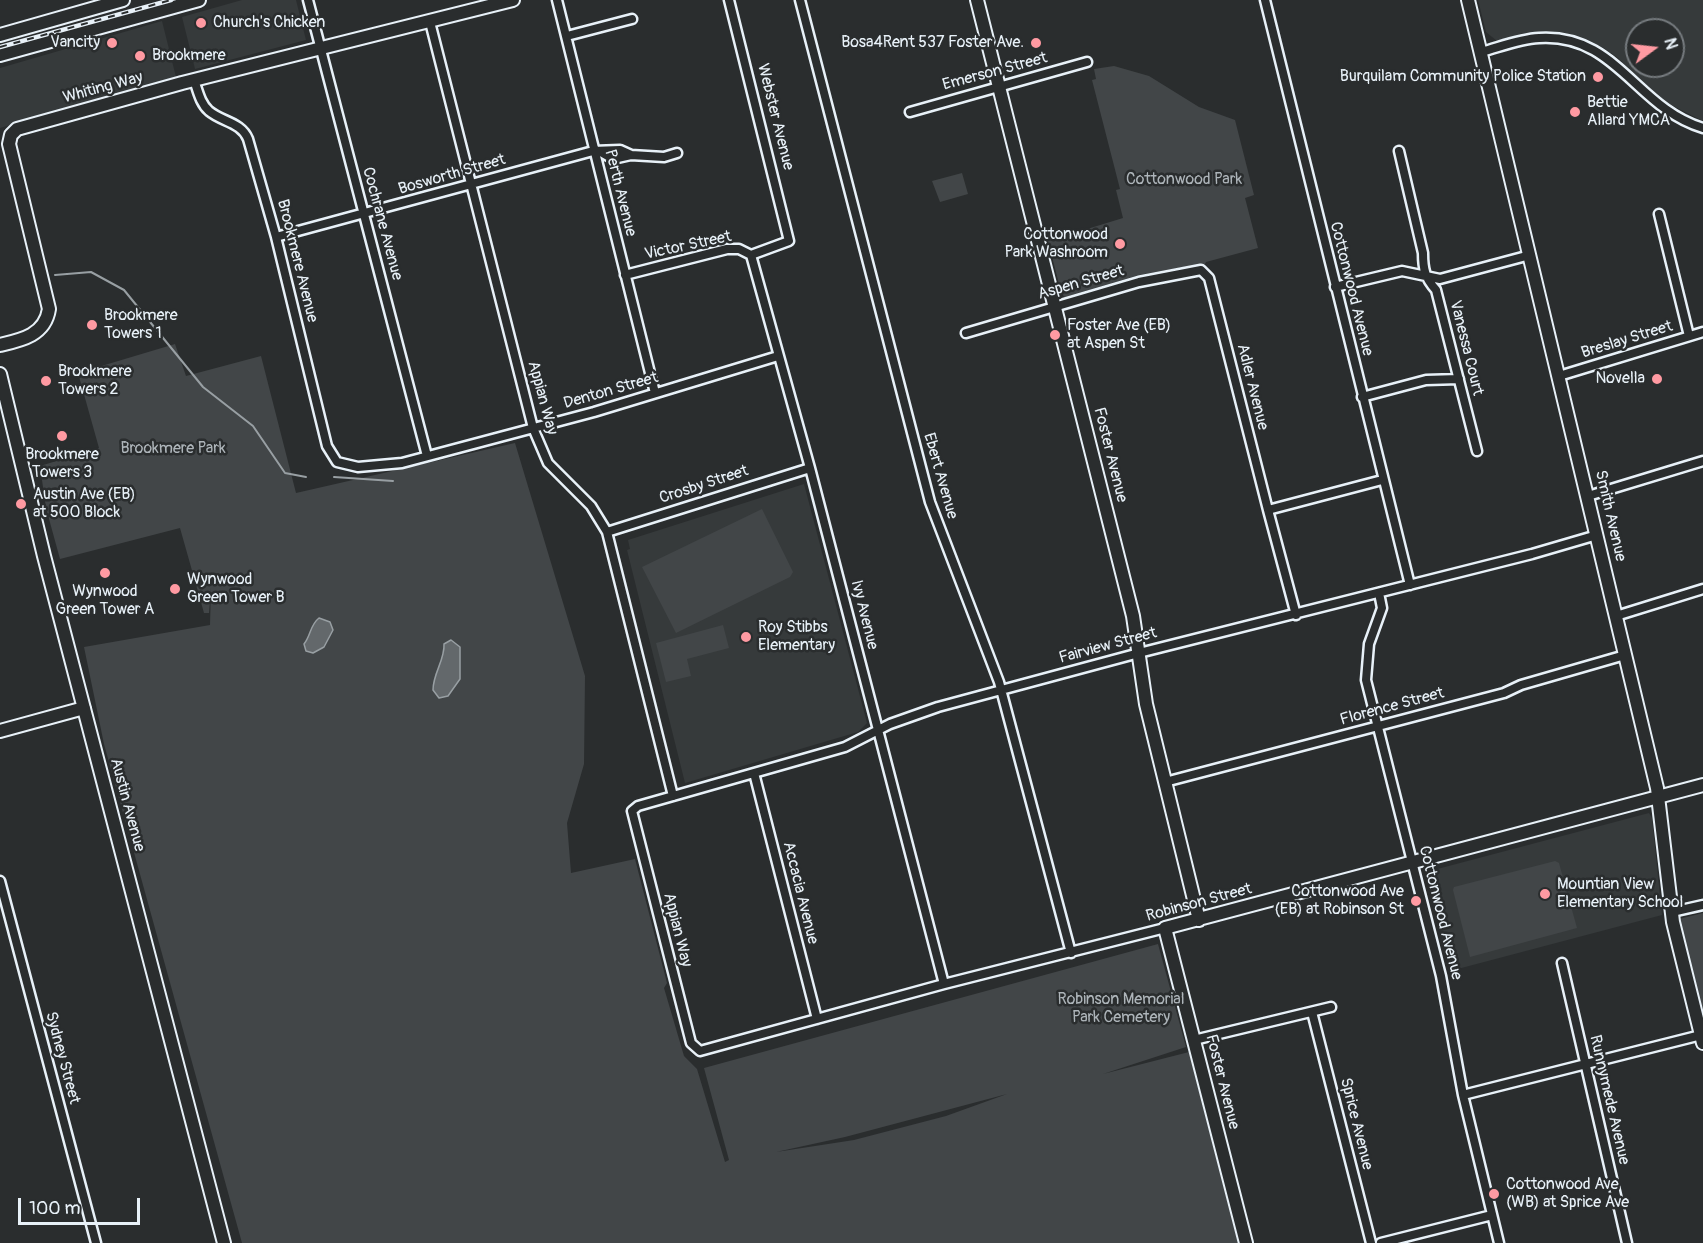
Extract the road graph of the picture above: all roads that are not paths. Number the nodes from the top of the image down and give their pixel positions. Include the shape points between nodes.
1 (120, 0) edge
2 (199, 0) edge
3 (308, 0) edge
4 (513, 0) edge
5 (557, 0) edge
6 (729, 0) edge
7 (800, 0) edge
8 (977, 0) edge
9 (1265, 0) edge
10 (1468, 0) edge
11 (632, 19) dead end
12 (430, 22) junction
13 (0, 35) edge
14 (567, 36) junction
15 (320, 48) junction
16 (1481, 52) junction
17 (0, 55) edge
18 (1088, 62) dead end
19 (194, 80) junction
20 (998, 87) junction
21 (910, 112) dead end
22 (1703, 128) edge
23 (1399, 151) dead end
24 (597, 152) junction
25 (677, 153) dead end
26 (472, 184) junction
27 (1659, 214) dead end
28 (364, 215) junction
29 (276, 237) junction
30 (789, 242) joint
31 (751, 255) junction
32 (1530, 255) junction
33 (1205, 272) joint
34 (625, 275) junction
35 (1425, 275) junction
36 (1335, 287) junction
37 (1055, 306) junction
38 (1703, 332) edge
39 (966, 333) dead end
40 (1689, 336) junction
41 (0, 345) edge
42 (778, 356) junction
43 (0, 374) edge
44 (1559, 376) junction
45 (1459, 379) junction
46 (655, 393) junction
47 (1362, 397) junction
48 (533, 428) junction
49 (1477, 451) dead end
50 (427, 456) junction
51 (1703, 461) edge
52 (345, 466) joint
53 (810, 468) junction
54 (1382, 480) junction
55 (1588, 496) junction
56 (1268, 510) junction
57 (607, 532) junction
58 (1597, 535) junction
59 (1410, 585) junction
60 (1703, 589) edge
61 (1379, 593) junction
62 (1296, 615) junction
63 (1616, 616) junction
64 (1139, 653) junction
65 (1625, 655) junction
66 (1001, 689) junction
67 (84, 708) junction
68 (1377, 727) junction
69 (0, 731) edge
70 (878, 731) junction
71 (754, 773) junction
72 (1166, 782) junction
73 (1703, 785) edge
74 (673, 796) junction
75 (1659, 799) junction
76 (633, 809) joint
77 (1413, 863) junction
78 (0, 882) edge
79 (1703, 905) edge
80 (1672, 912) junction
81 (1198, 920) junction
82 (1166, 928) junction
83 (1071, 953) junction
84 (1562, 963) dead end
85 (944, 984) junction
86 (1331, 1007) dead end
87 (1312, 1012) junction
88 (818, 1019) junction
89 (1702, 1039) edge
90 (1194, 1040) junction
91 (703, 1051) joint
92 (1584, 1064) junction
93 (1463, 1095) junction
94 (1492, 1215) junction
95 (96, 1243) edge
96 (224, 1243) edge
97 (1246, 1243) edge
98 (1371, 1243) edge
99 (1381, 1243) edge
100 (1499, 1243) edge
101 (1628, 1243) edge

1 - 13 street
2 - 17 street
3 - 15 street, Cochrane Avenue
4 - 12 street, Whiting Way
5 - 14 street, Perth Avenue
6 - 30 street, Webster Avenue
7 - 66 street, Ebert Avenue via 932,509
8 - 20 street, Foster Avenue
9 - 36 street, Cottonwood Avenue
10 - 16 street, Smith Avenue
11 - 14 street
12 - 15 street, Whiting Way
12 - 26 street, Appian Way
14 - 24 street, Perth Avenue
15 - 19 street, Whiting Way
15 - 28 street, Cochrane Avenue
16 - 22 street via 1541,38 1578,42 1612,60 1667,111
16 - 32 street, Smith Avenue
18 - 20 street, Emerson Street
19 - 29 street, Brookmere Avenue via 208,110 247,134
19 - 41 street, Whiting Way via 12,133 9,144 49,309 37,332
20 - 21 street, Emerson Street
20 - 37 street, Foster Avenue
23 - 35 street, Vanessa Court
24 - 25 street, Bosworth Street via 614,159 631,154 664,157
24 - 26 street, Bosworth Street
24 - 34 street, Perth Avenue
26 - 28 street, Bosworth Street
26 - 48 street, Appian Way
27 - 40 street
28 - 29 street, Bosworth Street
28 - 50 street, Cochrane Avenue
29 - 52 street, Brookmere Avenue via 327,446 337,462
30 - 31 street, Victor Street
31 - 34 street, Victor Street via 727,249
31 - 42 street, Ivy Avenue
32 - 35 street via 1440,279
32 - 44 street, Smith Avenue
33 - 37 street, Aspen Street via 1198,269 1139,282
33 - 56 street, Adler Avenue
34 - 46 street, Perth Avenue
35 - 36 street via 1402,271
35 - 45 street, Vanessa Court via 1436,290
36 - 47 street, Cottonwood Avenue
37 - 39 street, Aspen Street
37 - 64 street, Foster Avenue via 1129,598
38 - 40 street, Breslay Street
40 - 44 street, Breslay Street
42 - 46 street, Denton Street
42 - 53 street, Ivy Avenue
43 - 67 street, Austin Avenue
44 - 55 street, Smith Avenue
45 - 47 street via 1426,380
45 - 49 street, Vanessa Court
46 - 48 street, Denton Street
47 - 54 street, Cottonwood Avenue
48 - 50 street, Denton Street
48 - 57 street, Appian Way via 548,463 591,506
50 - 52 street, Denton Street via 376,467
51 - 55 street
53 - 57 street, Crosby Street
53 - 70 street, Ivy Avenue
54 - 56 street
54 - 59 street, Cottonwood Avenue
55 - 58 street, Smith Avenue
56 - 62 street, Adler Avenue
57 - 74 street, Appian Way
58 - 59 street, Fairview Street
58 - 63 street, Smith Avenue
59 - 61 street, Fairview Street
60 - 63 street
61 - 62 street, Fairview Street
61 - 68 street, Cottonwood Avenue via 1382,614 1366,661 1366,680
62 - 64 street, Fairview Street
63 - 65 street, Smith Avenue
64 - 66 street, Fairview Street
64 - 72 street, Foster Avenue via 1146,704
65 - 68 street, Florence Street
65 - 75 street, Smith Avenue
66 - 70 street, Fairview Street via 926,711
66 - 83 street, Ebert Avenue
67 - 69 street
67 - 96 street, Austin Avenue
68 - 72 street, Florence Street
68 - 77 street, Cottonwood Avenue
70 - 71 street, Fairview Street via 845,747
70 - 85 street, Ivy Avenue
71 - 74 street, Fairview Street
71 - 88 street, Accacia Avenue
72 - 81 street, Foster Avenue
73 - 75 street, Robinson Street
74 - 76 street, Fairview Street
75 - 77 street, Robinson Street
75 - 80 street, Smith Avenue
76 - 91 street, Appian Way via 691,1043
77 - 81 street, Robinson Street
77 - 93 street, Cottonwood Avenue via 1441,976
78 - 95 street, Sydney Street
79 - 80 street
80 - 89 street, Smith Avenue
81 - 82 street, Robinson Street
82 - 83 street, Robinson Street
82 - 90 street, Foster Avenue
83 - 85 street, Robinson Street
84 - 92 street, Runnymede Avenue
85 - 88 street, Robinson Street
86 - 87 street
87 - 90 street
87 - 98 street, Sprice Avenue
88 - 91 street, Robinson Street
89 - 92 street
90 - 97 street, Foster Avenue
92 - 93 street
92 - 101 street, Runnymede Avenue
93 - 94 street, Cottonwood Avenue
94 - 99 street
94 - 100 street, Cottonwood Avenue

